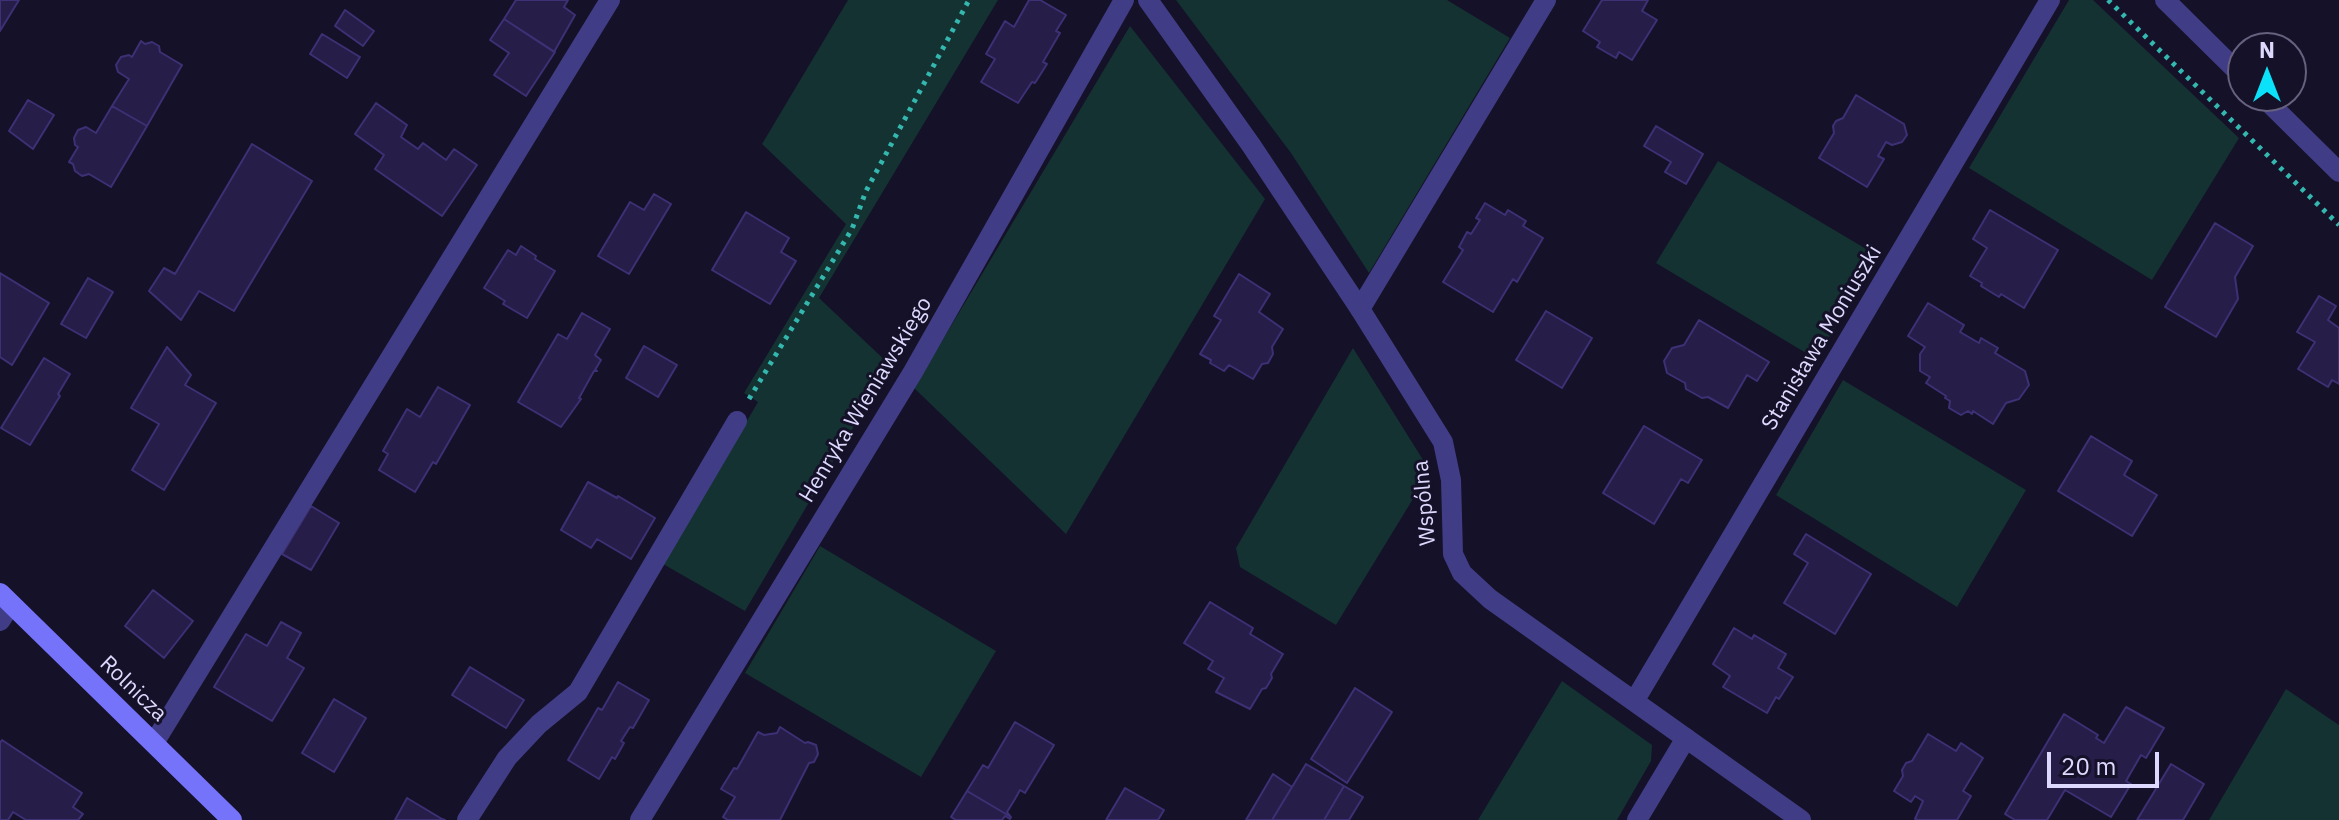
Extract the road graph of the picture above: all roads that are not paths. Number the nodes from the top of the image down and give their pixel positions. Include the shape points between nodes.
1 (610, 0) edge
2 (1124, 0) edge
3 (1148, 0) edge
4 (1546, 0) edge
5 (2050, 0) edge
6 (2165, 0) edge
7 (2227, 61) edge
8 (2278, 112) edge
9 (2339, 172) edge
10 (1360, 309) junction
11 (737, 421) road end
12 (4, 606) edge
13 (1635, 700) junction
14 (1686, 738) junction
15 (154, 743) junction
16 (232, 820) edge
17 (467, 820) edge
18 (640, 820) edge
19 (1637, 820) edge
20 (1801, 820) edge

1 - 15 street
2 - 18 street, Henryka Wieniawskiego via 913,372
3 - 10 street, Wspólna
4 - 10 street
5 - 13 street, Stanisława Moniuszki
6 - 7 street
8 - 9 street
10 - 13 street, Wspólna via 1443,442 1451,480 1453,554 1462,573 1490,599
11 - 17 street via 578,692 507,758
12 - 15 street, Rolnicza
13 - 14 street, Wspólna
14 - 19 street
14 - 20 street, Wspólna
15 - 16 street, Rolnicza

